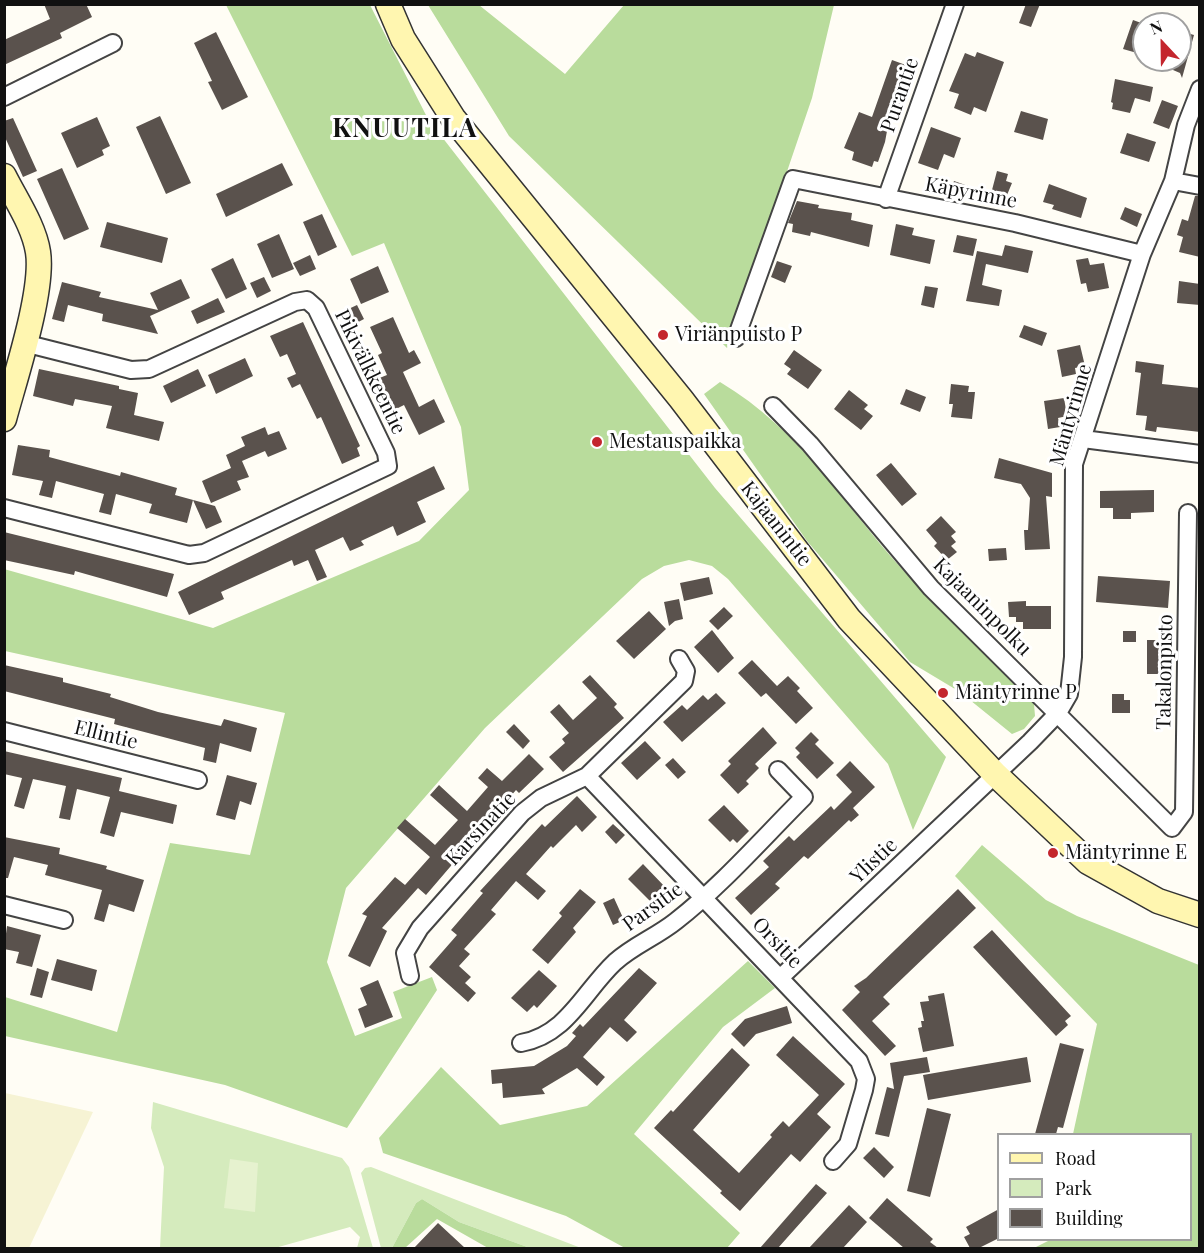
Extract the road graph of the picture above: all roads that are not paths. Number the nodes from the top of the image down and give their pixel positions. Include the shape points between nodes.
1 (388, 4) edge
2 (955, 4) edge
3 (113, 43) dead end
4 (1200, 89) edge
5 (4, 97) edge
6 (4, 176) edge
7 (1173, 182) junction
8 (1200, 186) edge
9 (886, 199) junction
10 (1142, 254) junction
11 (736, 338) dead end
12 (24, 343) junction
13 (773, 406) dead end
14 (4, 419) edge
15 (1083, 439) junction
16 (1200, 454) edge
17 (4, 508) edge
18 (1188, 513) dead end
19 (679, 659) dead end
20 (1058, 713) junction
21 (4, 731) edge
22 (778, 770) dead end
23 (995, 774) junction
24 (586, 776) junction
25 (198, 780) dead end
26 (1172, 828) joint
27 (703, 897) junction
28 (4, 905) edge
29 (1197, 915) edge
30 (64, 920) dead end
31 (410, 976) dead end
32 (781, 977) junction
33 (520, 1043) dead end
34 (833, 1161) dead end

1 - 23 main road, Kajaanintie via 403,39 453,118 681,399 849,619
2 - 9 street, Purantie
3 - 5 street
4 - 7 street, Mäntyrinne via 1186,125
6 - 12 main road via 38,251 36,292
7 - 8 street
7 - 10 street, Mäntyrinne
9 - 10 street, Käpyrinne via 1015,222
9 - 11 street, Käpyrinne via 793,179
10 - 15 street, Mäntyrinne
12 - 14 main road
12 - 17 street, Pikivälkkeentie via 131,370 149,369 307,300 316,308 386,453 388,466 204,553 189,555
13 - 20 street, Kajaaninpolku via 810,444 931,588
15 - 16 street
15 - 20 street, Mäntyrinne via 1074,464 1073,657 1069,694
18 - 26 street, Takalonpisto via 1184,812
19 - 24 street, Karsinatie via 686,671 684,681
20 - 23 street, Mäntyrinne
20 - 26 street, Kajaaninpolku
21 - 25 street, Ellintie
22 - 27 street, Parsitie via 804,797
23 - 29 main road, Kajaanintie via 1088,861 1158,901
23 - 32 street, Ylistie
24 - 27 street, Orsitie
24 - 31 street, Karsinatie via 546,795 522,813 409,943 405,953
27 - 32 street, Orsitie
27 - 33 street, Parsitie via 677,921 614,963 550,1034
28 - 30 street
32 - 34 street, Orsitie via 854,1054 866,1079 848,1144

